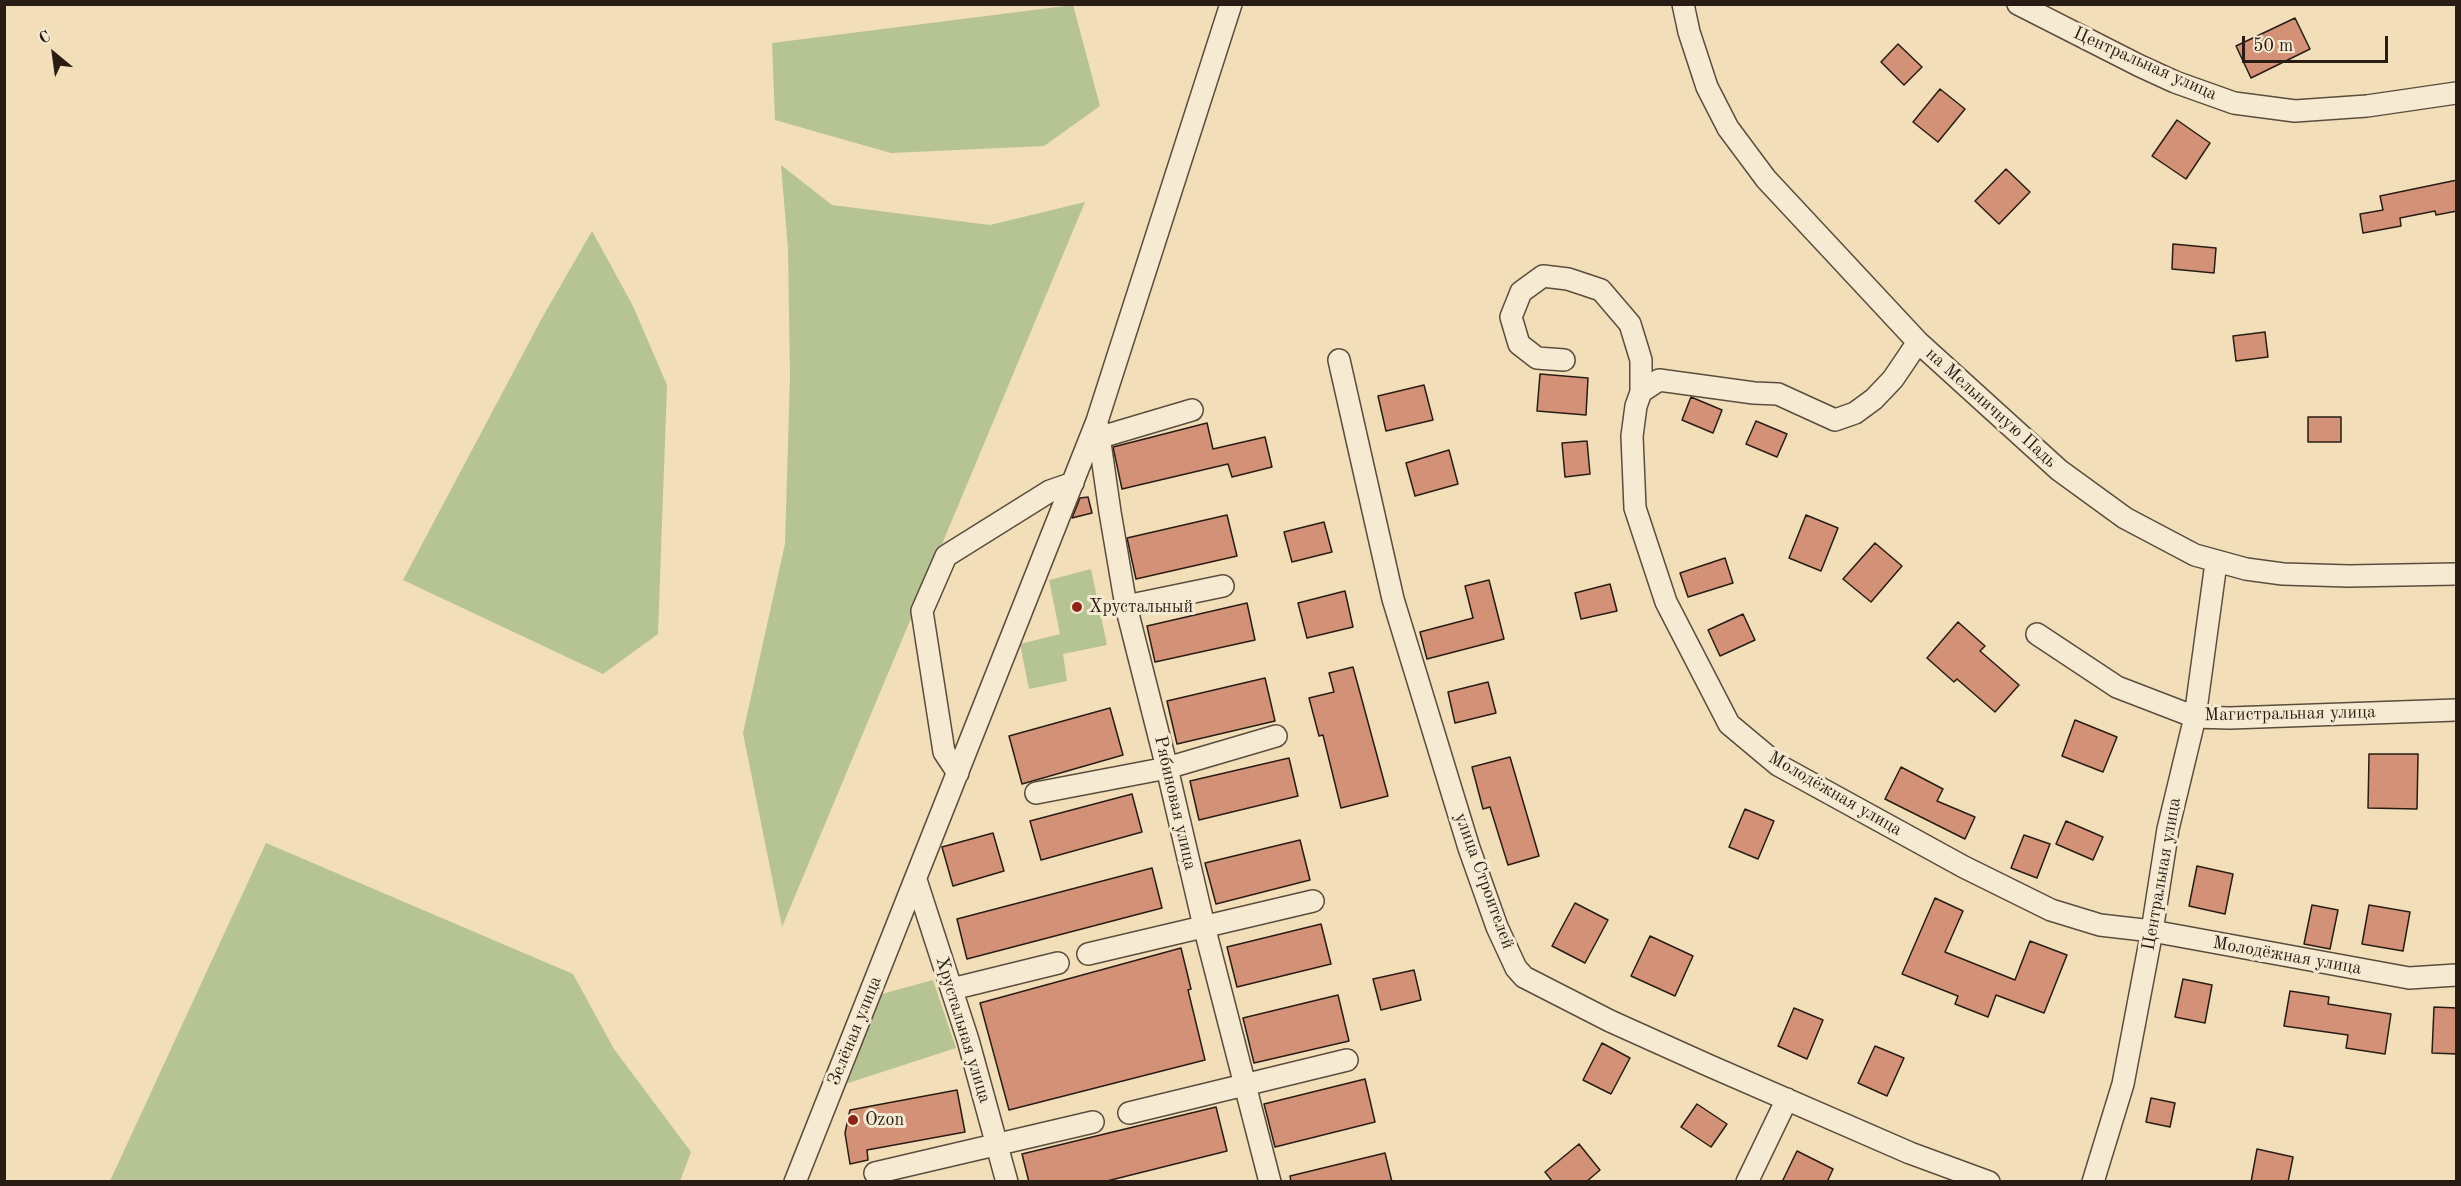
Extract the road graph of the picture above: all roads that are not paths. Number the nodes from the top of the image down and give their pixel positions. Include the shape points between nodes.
1 (1231, 4) edge
2 (1683, 4) edge
3 (2018, 4) edge
4 (2457, 93) edge
5 (1917, 342) junction
6 (1339, 360) dead end
7 (1564, 360) dead end
8 (1641, 392) junction
9 (1192, 410) dead end
10 (1099, 429) junction
11 (1073, 483) junction
12 (2216, 562) junction
13 (2457, 574) edge
14 (1223, 585) dead end
15 (1126, 606) junction
16 (2037, 633) dead end
17 (2457, 710) edge
18 (2195, 717) junction
19 (1276, 736) dead end
20 (1167, 768) junction
21 (958, 773) junction
22 (1036, 793) dead end
23 (916, 880) junction
24 (1313, 901) dead end
25 (1203, 926) junction
26 (2152, 931) junction
27 (1088, 954) dead end
28 (1058, 963) dead end
29 (2457, 975) edge
30 (951, 989) junction
31 (1347, 1060) dead end
32 (1245, 1086) junction
33 (1787, 1099) junction
34 (1130, 1113) dead end
35 (1093, 1122) dead end
36 (998, 1146) junction
37 (875, 1173) dead end
38 (795, 1182) edge
39 (1007, 1182) edge
40 (1270, 1182) edge
41 (1747, 1182) edge
42 (1989, 1182) edge
43 (2093, 1182) edge

1 - 10 street, Зелёная улица
2 - 5 street, на Мельничную Падь via 1707,87 1728,128 1781,195
3 - 4 street, Центральная улица via 2139,66 2234,104 2295,111
5 - 8 street via 1874,399 1855,414 1835,420 1778,394 1659,380
5 - 12 street, на Мельничную Падь via 2059,470 2125,518 2172,545
6 - 33 street, улица Строителей via 1393,599 1469,848 1516,968 1524,977 1610,1021
7 - 8 street, Молодёжная улица via 1537,358 1519,344 1511,317 1521,292 1543,276 1601,290 1630,324 1641,360
8 - 26 street, Молодёжная улица via 1632,436 1635,508 1666,602 1729,724 1778,765 2051,910 2100,925
9 - 10 street
10 - 11 street, Зелёная улица
10 - 15 street, Рябиновая улица
11 - 21 street, Зелёная улица
11 - 21 street via 1050,491 946,556 922,611 944,752
12 - 13 street, на Мельничную Падь via 2283,574
12 - 18 street, Центральная улица
14 - 15 street
15 - 20 street, Рябиновая улица
16 - 18 street, Магистральная улица via 2117,687
17 - 18 street, Магистральная улица
18 - 26 street, Центральная улица via 2168,829
19 - 20 street
20 - 22 street
20 - 25 street, Рябиновая улица
21 - 23 street, Зелёная улица
23 - 30 street, Хрустальная улица
23 - 38 street, Зелёная улица
24 - 25 street
25 - 27 street
25 - 32 street, Рябиновая улица
26 - 29 street, Молодёжная улица via 2409,978
26 - 43 street, Центральная улица via 2123,1084
28 - 30 street
30 - 36 street, Хрустальная улица
31 - 32 street
32 - 34 street
32 - 40 street, Рябиновая улица
33 - 41 street
33 - 42 street, улица Строителей via 1910,1153
35 - 36 street
36 - 37 street
36 - 39 street, Хрустальная улица

